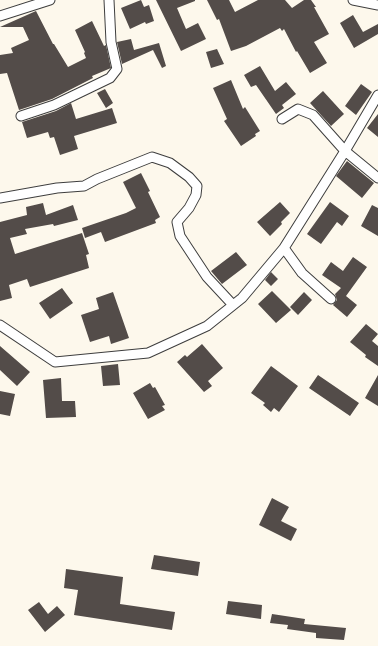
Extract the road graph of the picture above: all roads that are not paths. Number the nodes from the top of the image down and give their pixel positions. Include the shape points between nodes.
1 (50, 0) edge
2 (109, 0) edge
3 (353, 0) edge
4 (378, 5) edge
5 (0, 16) edge
6 (378, 95) edge
7 (21, 116) dead end
8 (282, 119) dead end
9 (345, 151) junction
10 (378, 178) edge
11 (0, 198) edge
12 (284, 248) junction
13 (331, 299) dead end
14 (233, 305) junction
15 (0, 325) edge

1 - 5 street
2 - 7 street via 111,42 117,69 110,78 54,105
3 - 4 street
6 - 9 street
8 - 9 street via 298,109 313,115
9 - 10 street
9 - 12 street
11 - 14 street via 84,186 152,157 170,163 197,186 196,195 189,208 177,222 180,236 207,277
12 - 13 street via 302,273
12 - 14 street via 242,298
14 - 15 street via 207,326 148,352 55,362

